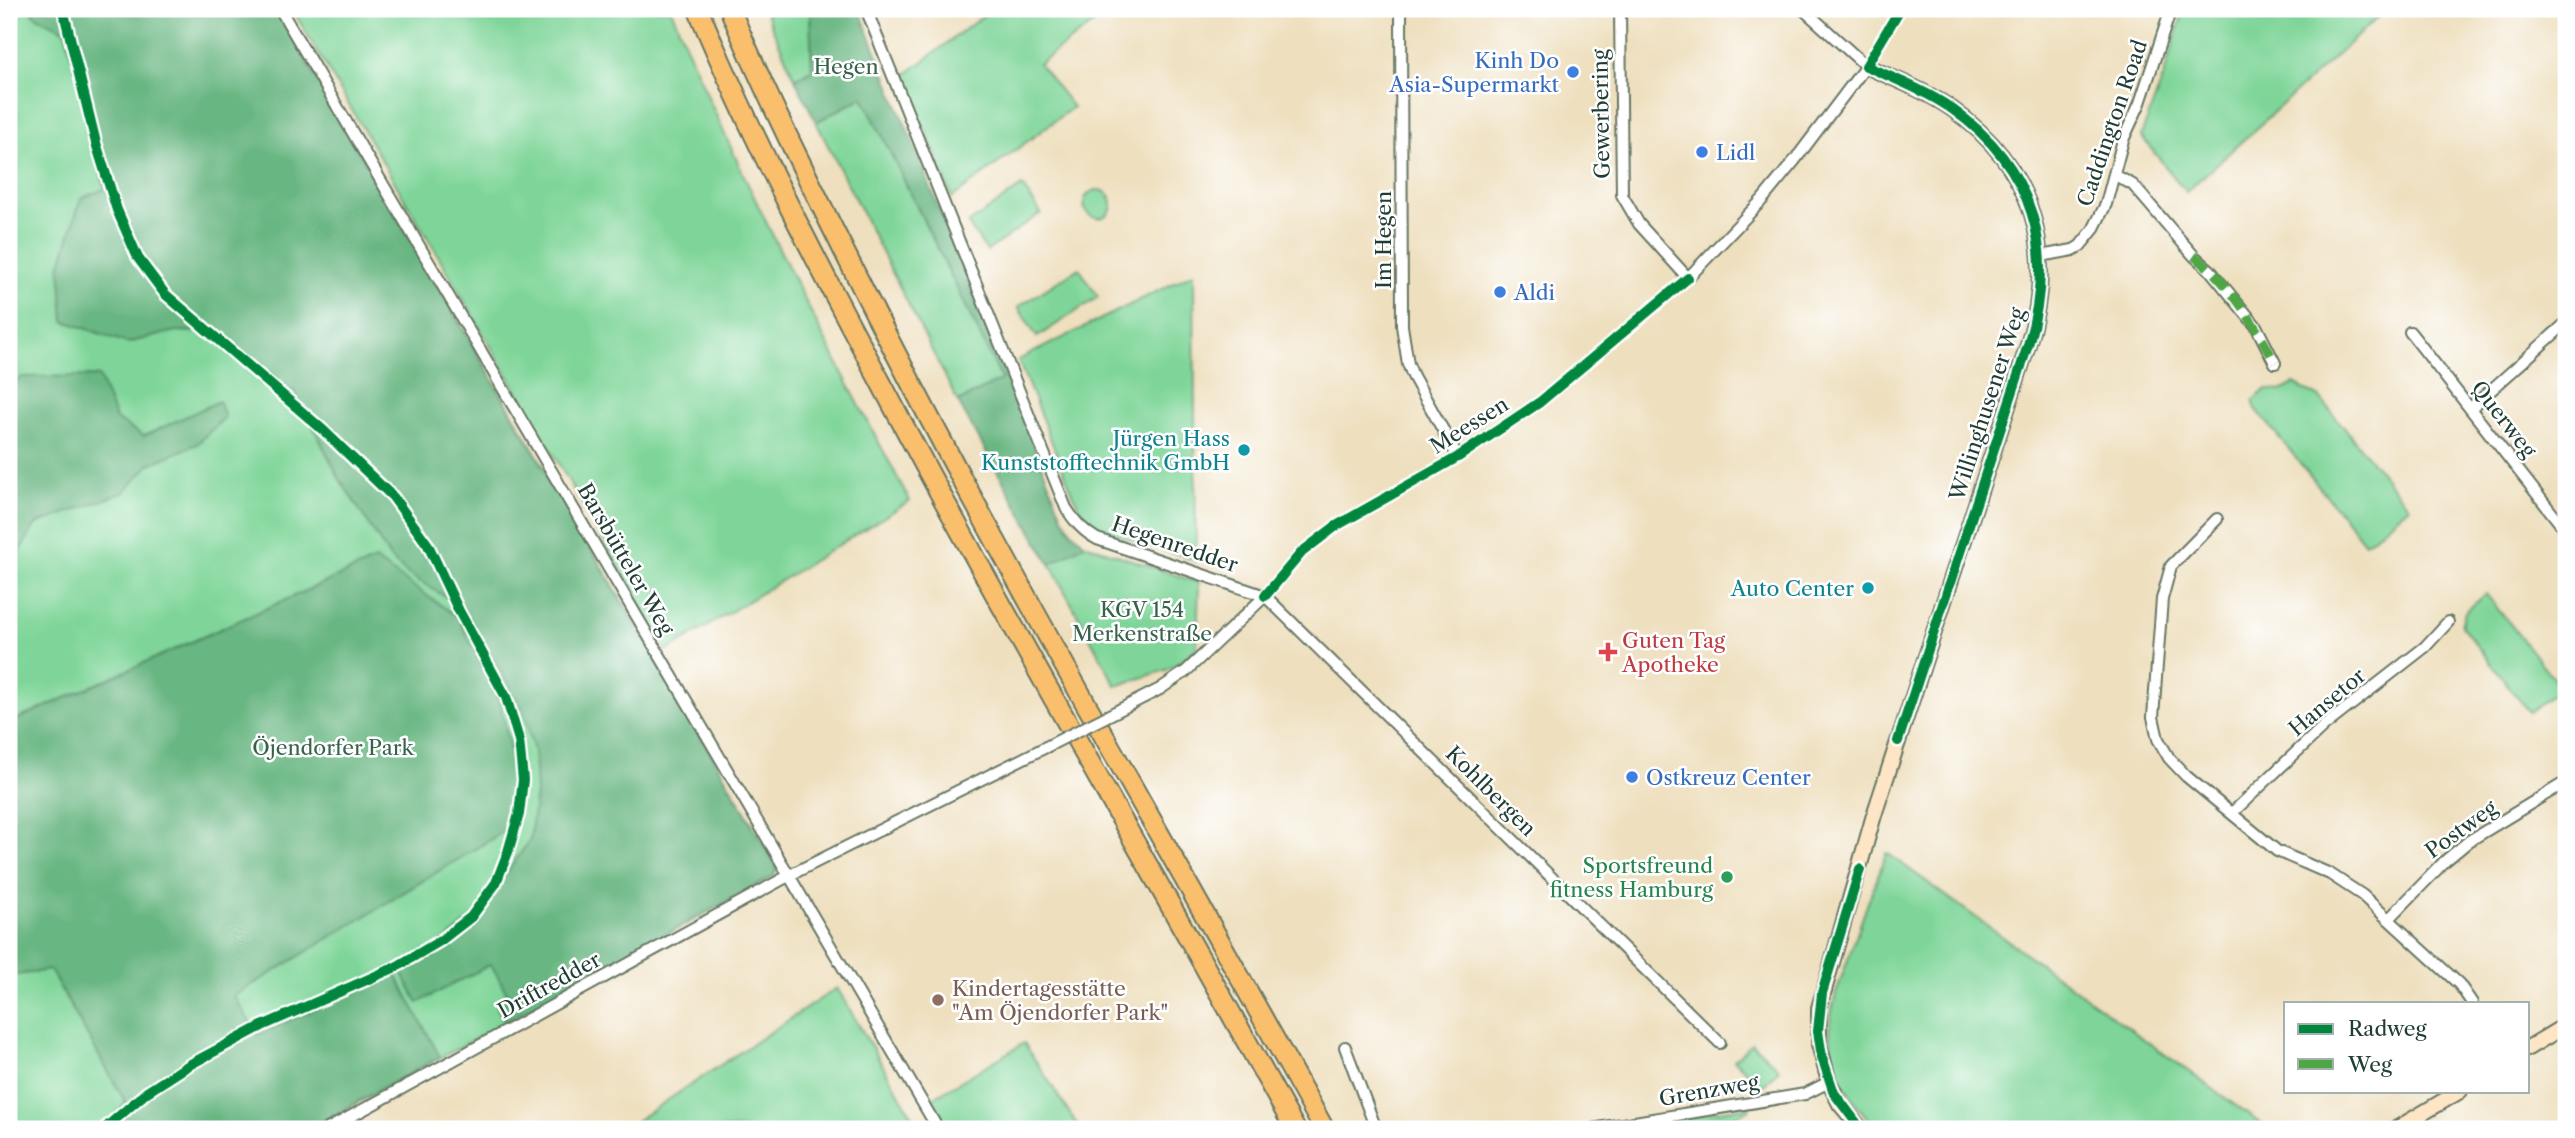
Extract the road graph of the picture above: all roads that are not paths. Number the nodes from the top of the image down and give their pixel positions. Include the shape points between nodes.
1 (280, 9) edge
2 (698, 9) edge
3 (730, 9) edge
4 (866, 9) edge
5 (1401, 9) edge
6 (1620, 9) edge
7 (1803, 9) edge
8 (1900, 9) edge
9 (2171, 9) edge
10 (1866, 66) junction
11 (2115, 175) junction
12 (2041, 256) junction
13 (1688, 278) junction
14 (2566, 323) edge
15 (2410, 332) dead end
16 (2275, 363) dead end
17 (2471, 408) junction
18 (1458, 457) junction
19 (2217, 519) dead end
20 (2566, 531) edge
21 (1265, 596) junction
22 (2448, 622) dead end
23 (2566, 782) edge
24 (2232, 813) junction
25 (790, 875) junction
26 (2389, 919) junction
27 (2471, 1002) edge
28 (2566, 1025) edge
29 (1720, 1043) dead end
30 (1345, 1047) dead end
31 (2530, 1047) edge
32 (1829, 1082) junction
33 (1273, 1090) junction
34 (2457, 1092) edge
35 (328, 1129) edge
36 (938, 1129) edge
37 (1280, 1129) edge
38 (1295, 1129) edge
39 (1324, 1129) edge
40 (1376, 1129) edge
41 (1592, 1129) edge
42 (1861, 1129) edge
43 (2396, 1129) edge

1 - 25 street, Barsbütteler Weg
2 - 33 highway via 780,186 956,527
3 - 39 highway via 799,160 915,392
4 - 21 street, Hegenredder via 1073,519 1097,539
5 - 18 street, Im Hegen via 1402,326 1413,376
6 - 13 street, Gewerbering via 1622,195 1639,224
7 - 10 street
8 - 10 street, Meessen
9 - 11 street, Caddington Road via 2123,140
10 - 12 street, Willinghusener Weg via 1951,108 1996,148 2023,192
10 - 13 street, Meessen via 1762,200
11 - 12 street, Caddington Road via 2100,218 2080,246
11 - 16 street via 2133,185 2210,270 2256,326
12 - 32 street, Willinghusener Weg via 2038,314 1890,766 1822,993 1818,1031
13 - 18 street, Meessen via 1547,397
14 - 17 street
15 - 17 street, Querweg
17 - 20 street, Querweg
18 - 21 street, Meessen via 1336,526 1302,552
19 - 24 street via 2171,566 2162,599 2153,717 2169,758
21 - 25 street, bridge via 1160,689
21 - 29 street, Kohlbergen
22 - 24 street, Hansetor via 2425,647 2324,726
23 - 26 street, Postweg via 2469,841
24 - 26 street via 2277,851 2330,874
25 - 35 street, Driftredder
25 - 36 street, Barsbütteler Weg
26 - 27 street via 2459,984
28 - 31 street
30 - 40 street
32 - 41 street, Grenzweg via 1805,1094
32 - 42 street, Willinghusener Weg
33 - 37 highway
33 - 38 highway
34 - 43 street

